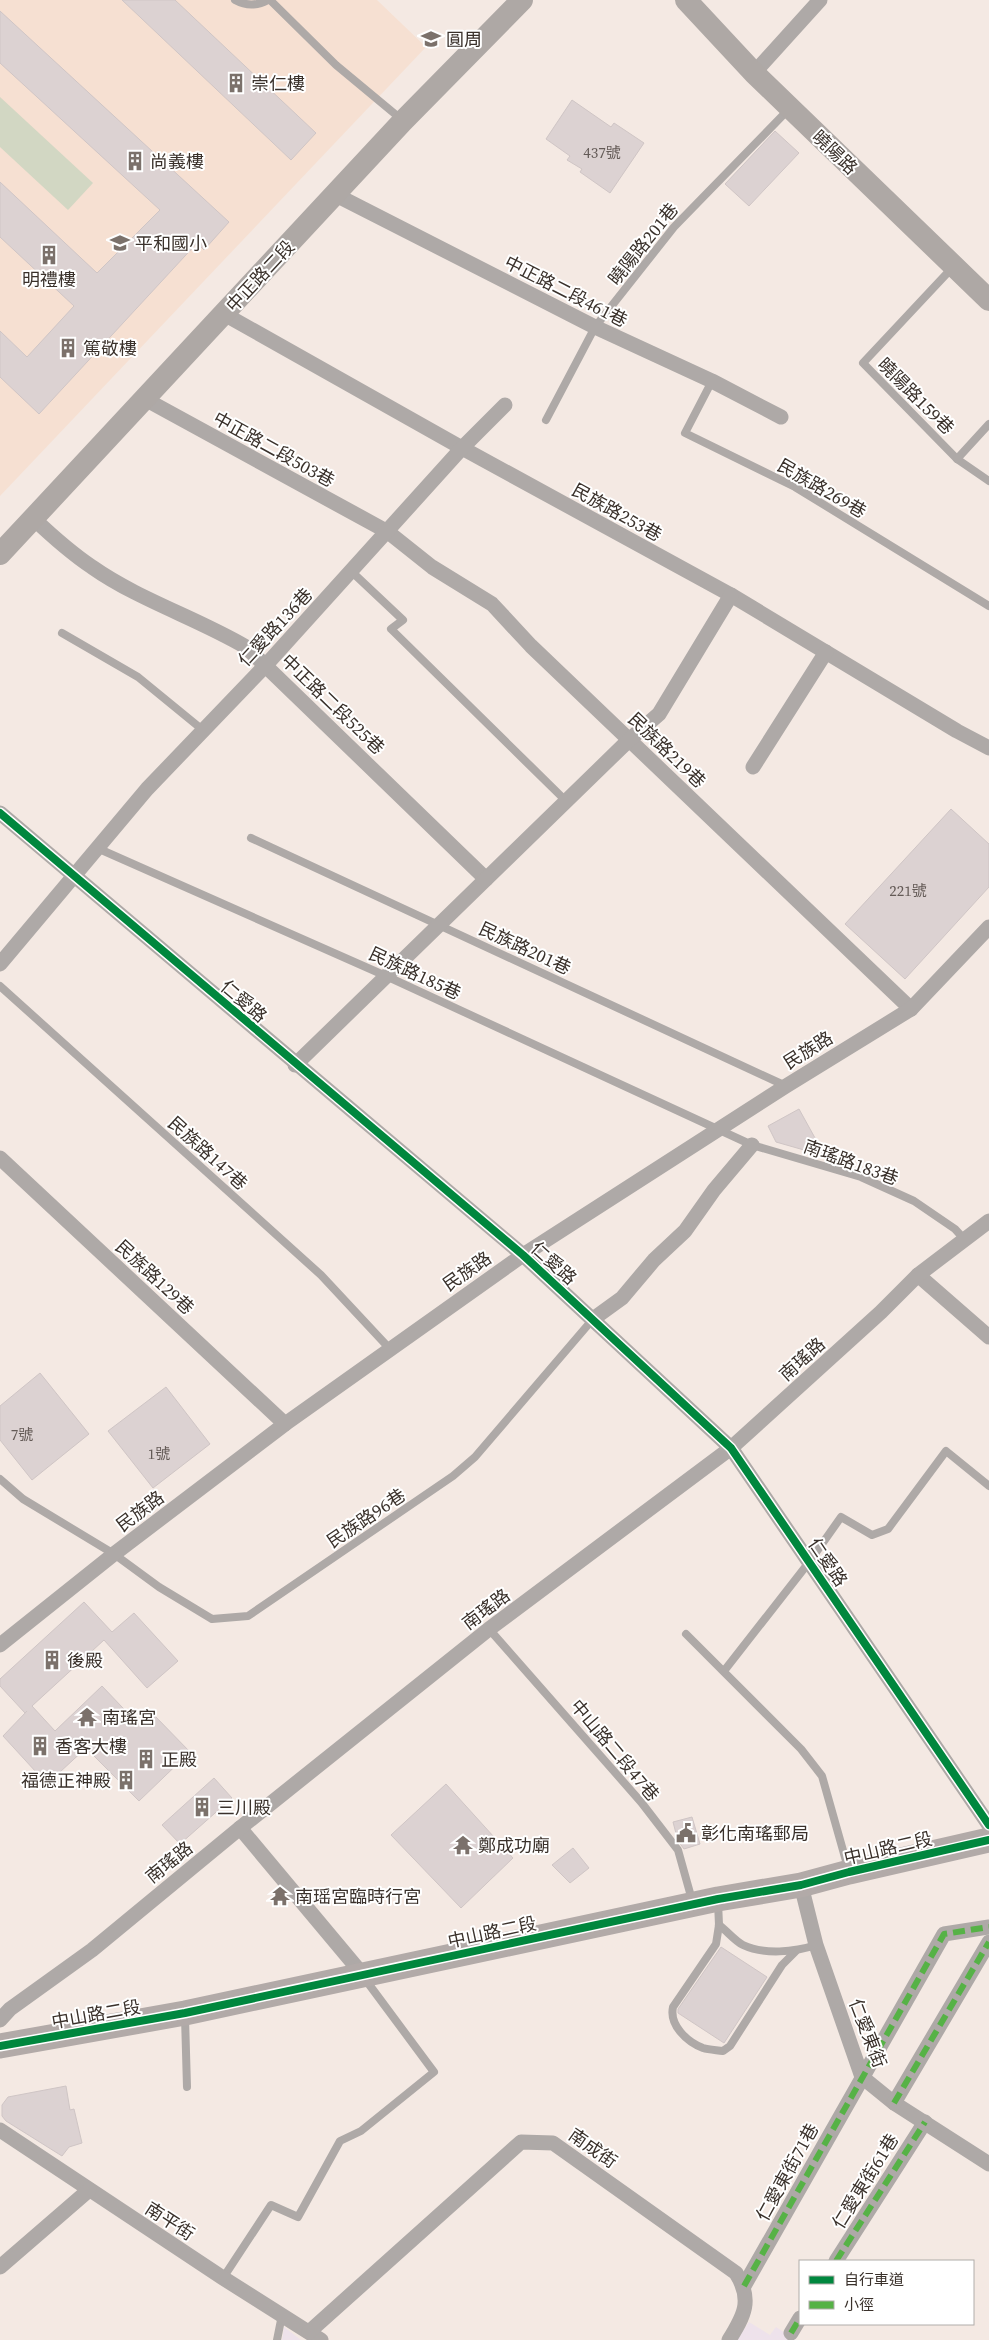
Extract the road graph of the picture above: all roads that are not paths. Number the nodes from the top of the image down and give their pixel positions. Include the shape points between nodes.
1 (235, 0) edge
2 (269, 0) edge
3 (522, 0) edge
4 (686, 0) edge
5 (820, 0) edge
6 (754, 72) junction
7 (790, 108) junction
8 (403, 120) junction
9 (336, 194) junction
10 (953, 266) junction
11 (989, 300) edge
12 (224, 314) junction
13 (595, 327) junction
14 (712, 381) junction
15 (143, 398) junction
16 (505, 405) dead end
17 (781, 417) dead end
18 (546, 420) dead end
19 (989, 424) edge
20 (462, 448) junction
21 (957, 459) junction
22 (989, 481) edge
23 (34, 518) junction
24 (388, 532) junction
25 (0, 554) edge
26 (352, 572) junction
27 (731, 595) junction
28 (989, 606) edge
29 (62, 633) dead end
30 (826, 652) junction
31 (266, 665) junction
32 (204, 731) junction
33 (629, 740) junction
34 (989, 748) edge
35 (753, 767) dead end
36 (566, 802) junction
37 (0, 813) edge
38 (252, 838) dead end
39 (97, 848) junction
40 (75, 876) junction
41 (486, 879) junction
42 (439, 924) junction
43 (989, 927) edge
44 (0, 964) edge
45 (386, 976) junction
46 (0, 986) edge
47 (911, 1008) junction
48 (295, 1065) junction
49 (786, 1086) junction
50 (719, 1130) junction
51 (752, 1145) junction
52 (0, 1158) edge
53 (989, 1221) edge
54 (965, 1240) junction
55 (523, 1255) junction
56 (918, 1275) junction
57 (594, 1319) junction
58 (989, 1337) edge
59 (390, 1349) junction
60 (285, 1424) junction
61 (731, 1448) junction
62 (0, 1479) edge
63 (989, 1486) edge
64 (114, 1554) junction
65 (810, 1562) junction
66 (489, 1629) junction
67 (686, 1634) dead end
68 (0, 1644) edge
69 (724, 1671) junction
70 (989, 1825) edge
71 (240, 1828) junction
72 (989, 1840) edge
73 (849, 1872) junction
74 (801, 1885) junction
75 (718, 1899) junction
76 (693, 1905) junction
77 (719, 1925) junction
78 (989, 1927) edge
79 (989, 1942) edge
80 (816, 1945) junction
81 (795, 1952) junction
82 (362, 1975) junction
83 (185, 2013) junction
84 (0, 2020) edge
85 (0, 2046) edge
86 (862, 2077) junction
87 (187, 2087) dead end
88 (894, 2103) junction
89 (925, 2122) junction
90 (0, 2130) edge
91 (989, 2164) edge
92 (89, 2190) junction
93 (837, 2260) edge
94 (0, 2267) edge
95 (223, 2278) junction
96 (744, 2286) junction
97 (282, 2315) junction
98 (799, 2320) edge
99 (790, 2333) dead end
100 (315, 2336) edge
101 (277, 2340) edge
102 (728, 2340) edge

1 - 2 lane via 254,5
2 - 8 lane via 336,64
3 - 8 street, 中正路二段
4 - 6 street, 曉陽路
5 - 6 street
6 - 7 street, 曉陽路
7 - 10 street, 曉陽路
7 - 13 lane, 曉陽路201巷 via 674,227
8 - 9 street, 中正路二段
9 - 12 street, 中正路二段
9 - 13 street, 中正路二段461巷
10 - 11 street, 曉陽路
10 - 21 lane, 曉陽路159巷 via 863,363
12 - 15 street, 中正路二段
12 - 20 street, 民族路253巷
13 - 14 street, 中正路二段461巷
13 - 18 lane, 曉陽路201巷
14 - 17 street, 中正路二段461巷
14 - 28 lane, 民族路269巷 via 685,433 795,487
15 - 23 street, 中正路二段
15 - 24 street, 中正路二段503巷
16 - 20 street, 仁愛路136巷
19 - 21 lane, 曉陽路159巷
20 - 24 street, 仁愛路136巷
20 - 27 street, 民族路253巷
21 - 22 lane, 曉陽路159巷
23 - 25 street, 中正路二段
23 - 31 street, 中正路二段525巷 via 54,539 94,568 161,605 211,626 246,647
24 - 26 street, 仁愛路136巷
24 - 33 street, 民族路219巷 via 432,567 492,604
26 - 31 street, 仁愛路136巷
26 - 36 lane via 403,620 391,629
27 - 30 street, 民族路253巷
27 - 33 street via 659,714
29 - 32 lane via 138,677
30 - 34 street, 民族路253巷
30 - 35 street
31 - 32 street, 仁愛路136巷
31 - 41 street, 中正路二段525巷
32 - 39 street, 仁愛路136巷 via 146,789
33 - 36 street
33 - 47 street, 民族路219巷
36 - 41 street
37 - 40 street, 仁愛路
38 - 42 lane, 民族路201巷
39 - 40 street, 仁愛路136巷
39 - 45 lane, 民族路185巷
40 - 44 street, 仁愛路136巷
40 - 48 street, 仁愛路
41 - 42 street
42 - 45 street
42 - 49 lane, 民族路201巷
43 - 47 street, 民族路
45 - 48 street
45 - 50 lane, 民族路185巷
46 - 59 lane, 民族路147巷 via 321,1275
47 - 49 street, 民族路
48 - 55 street, 仁愛路
49 - 50 street, 民族路
50 - 51 lane, 南瑤路183巷
50 - 55 street, 民族路
51 - 54 lane, 南瑤路183巷 via 862,1177 914,1201 955,1229
51 - 57 street via 685,1231 654,1260 622,1298
52 - 60 street, 民族路129巷
53 - 54 street, 南瑤路
54 - 56 street, 南瑤路
55 - 57 street, 仁愛路
55 - 59 street, 民族路
56 - 58 street
56 - 61 street, 南瑤路
57 - 61 street, 仁愛路
57 - 64 lane, 民族路96巷 via 475,1457 453,1476 248,1616 212,1619 159,1587
59 - 60 street, 民族路
60 - 64 street, 民族路
61 - 65 street, 仁愛路
61 - 66 street, 南瑤路
62 - 64 lane, 民族路96巷 via 23,1499
63 - 65 lane via 946,1451 888,1529 872,1535 841,1517
64 - 68 street, 民族路
65 - 69 lane
65 - 70 street, 仁愛路
66 - 71 street, 南瑤路
66 - 76 lane, 中山路二段47巷 via 641,1802 678,1850
67 - 69 lane
69 - 73 lane via 801,1749 822,1776
71 - 82 street
71 - 84 street, 南瑤路 via 92,1950 10,2009
72 - 73 main road, 中山路二段
73 - 74 main road, 中山路二段
74 - 75 main road, 中山路二段
74 - 80 street, 仁愛東街
75 - 76 main road, 中山路二段
75 - 77 lane
76 - 82 main road, 中山路二段
77 - 81 lane via 744,1945
77 - 81 lane via 716,1944 671,2014 681,2034 703,2048 723,2051 730,2046 782,1965
78 - 86 street, 仁愛東街71巷 via 944,1934
79 - 88 street
80 - 81 lane
80 - 86 street, 仁愛東街
82 - 83 main road, 中山路二段
82 - 95 lane via 434,2072 361,2131 340,2141 298,2218 270,2205
83 - 85 main road, 中山路二段
83 - 87 lane
86 - 88 street, 仁愛東街
86 - 96 street, 仁愛東街71巷
88 - 89 street, 仁愛東街
89 - 91 street, 仁愛東街
89 - 93 street, 仁愛東街61巷
90 - 92 street, 南平街
92 - 94 street
92 - 95 street, 南平街
95 - 97 street, 南平街
96 - 100 street, 南成街 via 736,2273 553,2143 520,2142
96 - 102 street via 746,2302 741,2322
97 - 100 street, 南平街
97 - 101 lane
98 - 99 street

